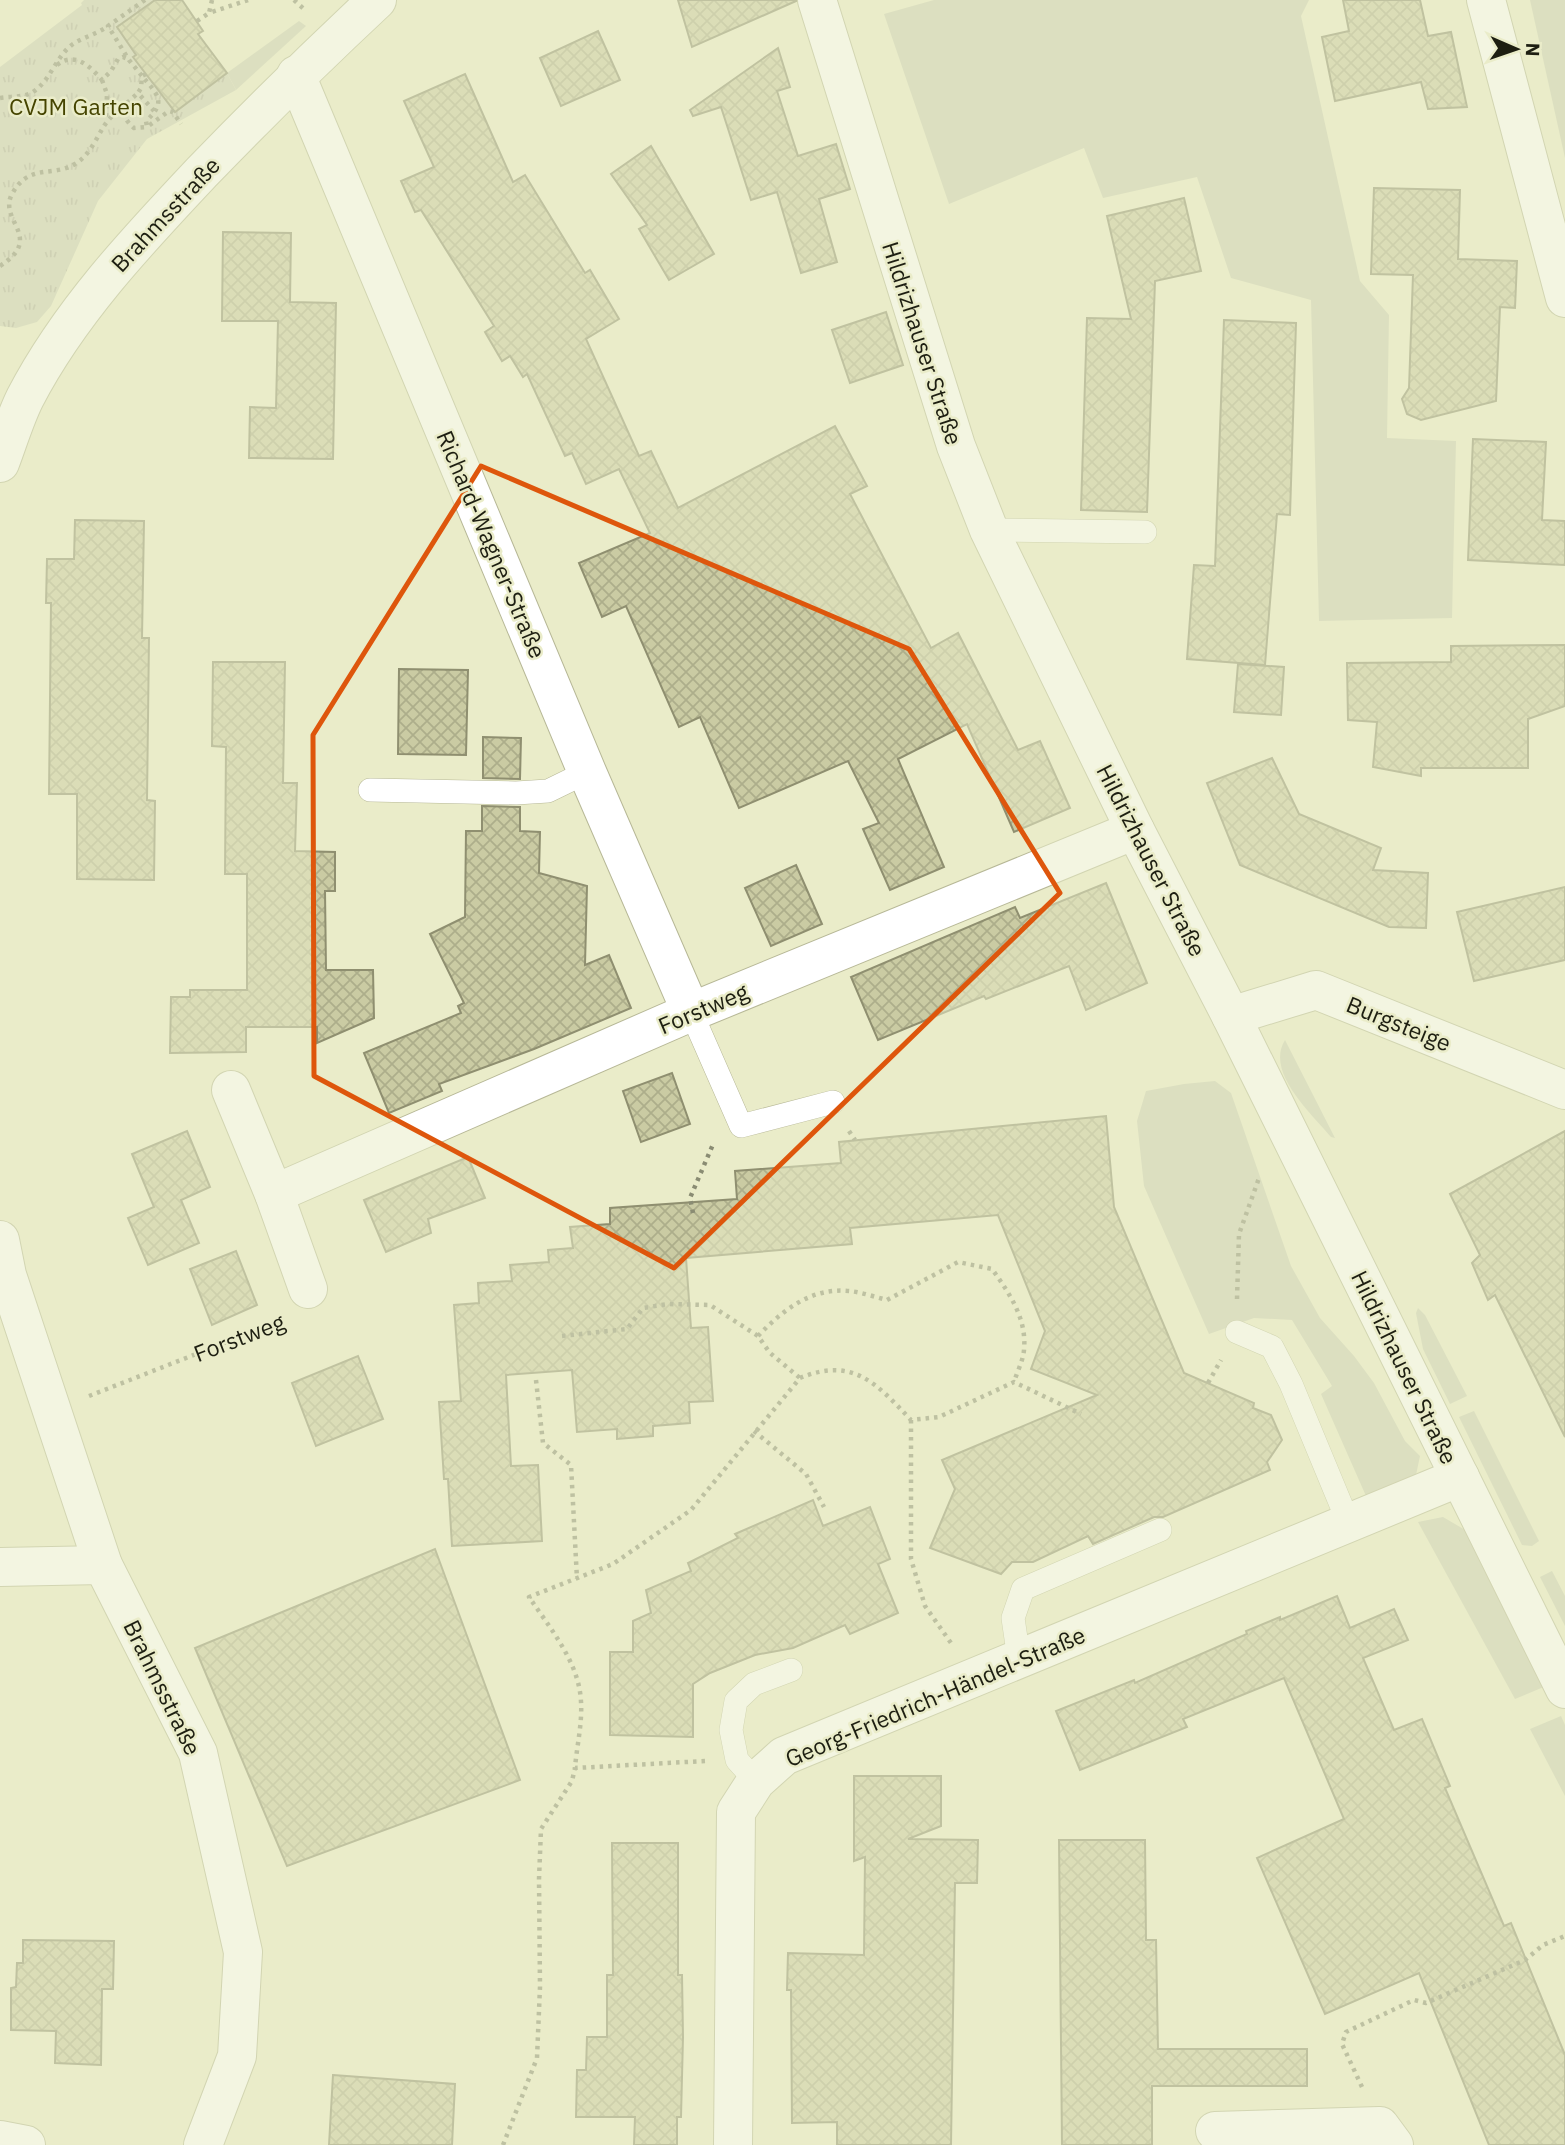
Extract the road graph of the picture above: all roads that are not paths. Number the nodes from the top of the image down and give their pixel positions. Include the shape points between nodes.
1 (377, 0) edge
2 (817, 0) edge
3 (1486, 0) edge
4 (296, 75) junction
5 (1565, 298) edge
6 (12, 391) edge
7 (0, 463) edge
8 (989, 530) junction
9 (1145, 532) dead end
10 (587, 772) junction
11 (370, 790) dead end
12 (1135, 830) junction
13 (691, 1012) junction
14 (1231, 1016) junction
15 (231, 1090) dead end
16 (1565, 1090) edge
17 (834, 1102) dead end
18 (274, 1194) junction
19 (0, 1240) edge
20 (308, 1289) road end
21 (1237, 1332) road end
22 (1460, 1477) junction
23 (1349, 1524) junction
24 (1160, 1530) dead end
25 (103, 1565) junction
26 (0, 1567) edge
27 (1019, 1659) junction
28 (791, 1670) dead end
29 (1565, 1689) edge
30 (747, 1770) junction
31 (1215, 2131) dead end
32 (1387, 2136) edge
33 (0, 2140) edge
34 (26, 2145) edge
35 (203, 2145) edge
36 (733, 2145) edge

1 - 4 street, Brahmsstraße
2 - 8 street, Hildrizhauser Straße via 956,446
3 - 5 street
4 - 6 street, Brahmsstraße via 165,212
4 - 10 street, Richard-Wagner-Straße
6 - 7 street, Brahmsstraße
8 - 9 lane
8 - 12 street, Hildrizhauser Straße
10 - 11 lane via 548,791
10 - 13 street, Richard-Wagner-Straße
12 - 13 street, Forstweg
12 - 14 street, Hildrizhauser Straße
13 - 17 lane via 741,1126
13 - 18 street, Forstweg
14 - 16 street, Burgsteige via 1316,990
14 - 22 street, Hildrizhauser Straße
15 - 18 street
18 - 20 street
19 - 25 street, Brahmsstraße via 7,1275
21 - 23 lane via 1272,1347
22 - 23 street, Georg-Friedrich-Händel-Straße
22 - 29 street, Hildrizhauser Straße
23 - 27 street, Georg-Friedrich-Händel-Straße
24 - 27 lane via 1023,1589 1013,1618
25 - 26 street
25 - 35 street, Brahmsstraße via 198,1753 243,1952 237,2056
27 - 30 street, Georg-Friedrich-Händel-Straße
28 - 30 lane via 754,1684 736,1701 731,1730
30 - 36 street, Georg-Friedrich-Händel-Straße via 736,1812
31 - 32 street
33 - 34 street

